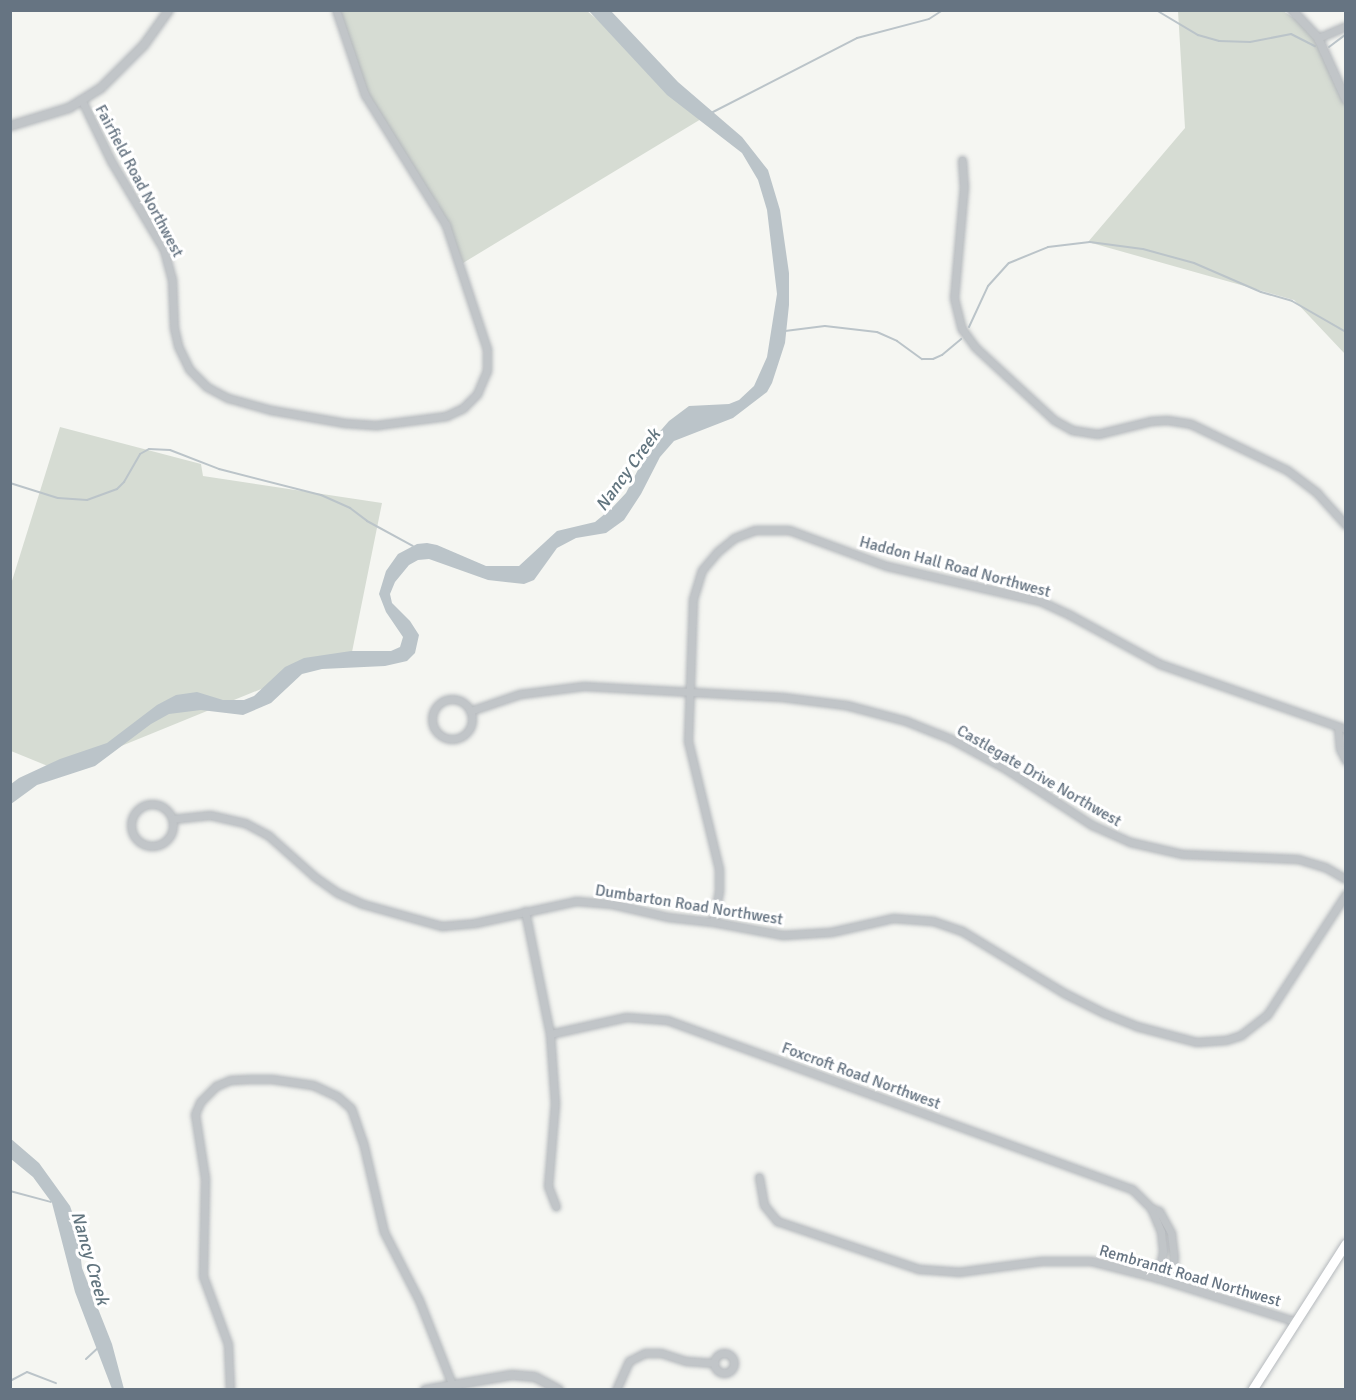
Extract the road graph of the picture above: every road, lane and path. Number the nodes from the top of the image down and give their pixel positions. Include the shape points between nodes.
1 (169, 10) edge
2 (336, 10) edge
3 (1292, 10) edge
4 (1346, 26) edge
5 (1318, 38) junction
6 (1346, 100) edge
7 (82, 101) junction
8 (10, 126) edge
9 (962, 160) dead end
10 (1346, 525) edge
11 (688, 691) junction
12 (470, 711) junction
13 (1342, 728) edge
14 (1346, 761) edge
15 (172, 819) junction
16 (1346, 879) edge
17 (1346, 894) edge
18 (525, 911) junction
19 (713, 922) junction
20 (550, 1034) junction
21 (759, 1177) dead end
22 (556, 1208) dead end
23 (1151, 1208) junction
24 (1346, 1243) edge
25 (1157, 1278) junction
26 (1172, 1282) junction
27 (1294, 1321) junction
28 (714, 1363) dead end
29 (452, 1384) junction
30 (230, 1389) edge
31 (425, 1389) edge
32 (559, 1389) edge
33 (616, 1389) edge
34 (1252, 1389) edge

1 - 7 street via 122,70
2 - 7 street, Fairfield Road Northwest via 365,95 446,225 487,350 487,371 477,394 463,408 446,416 377,425 345,423 271,410 228,398 207,387 189,369 178,346 172,279 164,250 111,161
3 - 5 street
4 - 5 street
5 - 6 street
7 - 8 street
9 - 10 street via 964,186 954,298 962,329 975,347 1054,420 1072,430 1098,434 1151,421 1191,424 1287,470 1317,493
11 - 12 street, Castlegate Drive Northwest via 567,687 520,694
11 - 13 street, Haddon Hall Road Northwest via 693,599 702,570 734,538 755,530 777,529 798,532 887,566 1040,602 1160,664
11 - 16 street, Castlegate Drive Northwest via 807,699 883,714 972,750 1092,825 1130,842 1182,854 1298,860 1325,867
11 - 19 street, Haddon Hall Road Northwest via 690,756 719,869
12 - 12 street via 461,701 441,702 433,713 434,727 441,736 460,738 469,729
13 - 14 street, Haddon Hall Road Northwest via 1340,749
15 - 15 street via 164,808 151,803 144,805 130,820 132,834 149,847 162,844 172,833
15 - 18 street, Dumbarton Road Northwest via 210,815 245,823 268,836 338,893 422,922 462,925
17 - 19 street, Dumbarton Road Northwest via 1267,1015 1241,1035 1209,1043 1184,1040 1104,1013 962,932 933,921 893,918 798,935
18 - 19 street, Dumbarton Road Northwest via 591,901 668,918
18 - 20 street
20 - 22 street via 555,1104 548,1186
20 - 23 street, Foxcroft Road Northwest via 626,1017 667,1020 1132,1189
21 - 25 street, Rembrandt Road Northwest via 764,1205 777,1221 919,1269 958,1272 1072,1260 1111,1264
23 - 25 street, Foxcroft Road Northwest via 1163,1242
23 - 26 street, Foxcroft Road Northwest via 1159,1211 1171,1233
24 - 27 main road
25 - 26 street, Rembrandt Road Northwest
26 - 27 street, Rembrandt Road Northwest
27 - 34 main road
28 - 33 street via 645,1353 629,1361
29 - 30 street via 419,1300 384,1232 351,1108 337,1096 313,1086 249,1079 230,1080 209,1091 199,1104 194,1121 205,1178 203,1276 228,1344
29 - 31 street
29 - 32 street via 524,1375

